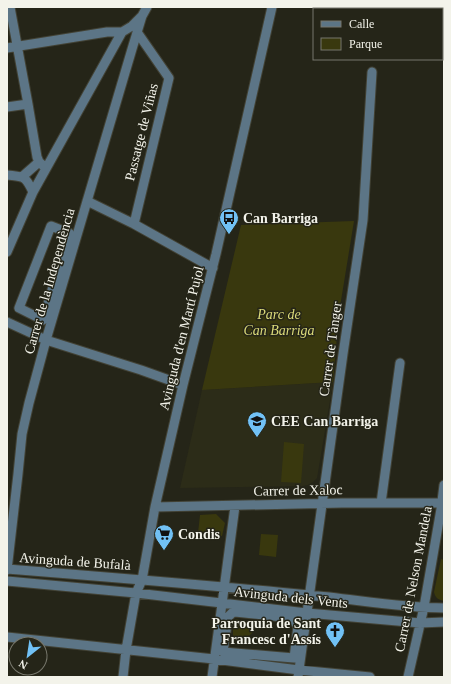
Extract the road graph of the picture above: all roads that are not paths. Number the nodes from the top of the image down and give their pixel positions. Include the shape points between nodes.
1 (10, 7) edge
2 (147, 7) edge
3 (272, 7) edge
4 (142, 16) junction
5 (122, 32) junction
6 (137, 32) junction
7 (17, 46) junction
8 (7, 48) edge
9 (372, 72) dead end
10 (28, 104) junction
11 (7, 107) edge
12 (42, 165) junction
13 (7, 175) edge
14 (23, 176) junction
15 (33, 192) junction
16 (87, 201) junction
17 (134, 224) junction
18 (69, 232) joint
19 (7, 252) edge
20 (213, 268) junction
21 (7, 322) edge
22 (46, 340) junction
23 (400, 363) dead end
24 (183, 385) junction
25 (444, 485) edge
26 (322, 503) junction
27 (381, 503) junction
28 (443, 503) edge
29 (235, 506) junction
30 (154, 507) junction
31 (7, 570) edge
32 (142, 580) junction
33 (7, 581) edge
34 (224, 587) junction
35 (136, 593) junction
36 (309, 595) junction
37 (222, 604) junction
38 (424, 607) junction
39 (444, 608) edge
40 (307, 613) junction
41 (444, 622) edge
42 (420, 623) junction
43 (298, 626) joint
44 (7, 637) edge
45 (126, 650) junction
46 (214, 659) junction
47 (299, 673) edge
48 (123, 677) edge
49 (212, 677) edge
50 (370, 677) edge
51 (408, 677) edge

1 - 7 street
2 - 4 street, Carrer de la Independència
3 - 20 street, Avinguda d'en Martí Pujol
4 - 5 street
4 - 6 street, Carrer de la Independència
5 - 7 street
5 - 12 street
6 - 16 street, Carrer de la Independència
6 - 17 street, Passatge de Viñas via 169,78
7 - 8 street
7 - 10 street
9 - 26 street, Carrer de Tànger via 363,220
10 - 11 street
10 - 12 street via 37,157
12 - 14 street
12 - 15 street
13 - 14 street
14 - 15 street
15 - 19 street
16 - 17 street
16 - 22 street, Carrer de la Independència
17 - 20 street
18 - 18 street via 54,284 43,320 19,308 51,226
20 - 24 street, Avinguda d'en Martí Pujol
21 - 22 street
22 - 24 street
22 - 31 street, Carrer de la Independència via 22,434
23 - 27 street
24 - 30 street, Avinguda d'en Martí Pujol
25 - 28 street, Carrer de Nelson Mandela
26 - 27 street, Carrer de Xaloc
26 - 29 street, Carrer de Xaloc
26 - 36 street, Carrer de Tànger
27 - 28 street, Carrer de Xaloc
28 - 38 street, Carrer de Nelson Mandela
29 - 30 street, Carrer de Xaloc
29 - 34 street
30 - 32 street, Avinguda d'en Martí Pujol
31 - 32 street, Avinguda de Bufalà
32 - 34 street, Avinguda dels Vents
32 - 35 street, Avinguda d'en Martí Pujol
33 - 35 street, Avinguda de Bufalà
34 - 36 street, Avinguda dels Vents
34 - 37 street
35 - 37 street, Avinguda dels Vents
35 - 45 street, Avinguda d'en Martí Pujol
36 - 38 street, Avinguda dels Vents
36 - 40 street, Carrer de Tànger
37 - 40 street, Avinguda dels Vents
37 - 46 street
38 - 39 street, Avinguda dels Vents
38 - 42 street, Carrer de Nelson Mandela
40 - 42 street, Avinguda dels Vents
40 - 47 street, Carrer de Tànger
41 - 42 street, Avinguda dels Vents
42 - 51 street, Carrer de Nelson Mandela
43 - 43 street via 294,658 224,652 228,617 233,612 292,618
44 - 45 street
45 - 46 street
45 - 48 street, Avinguda d'en Martí Pujol
46 - 47 street
46 - 49 street
47 - 50 street

